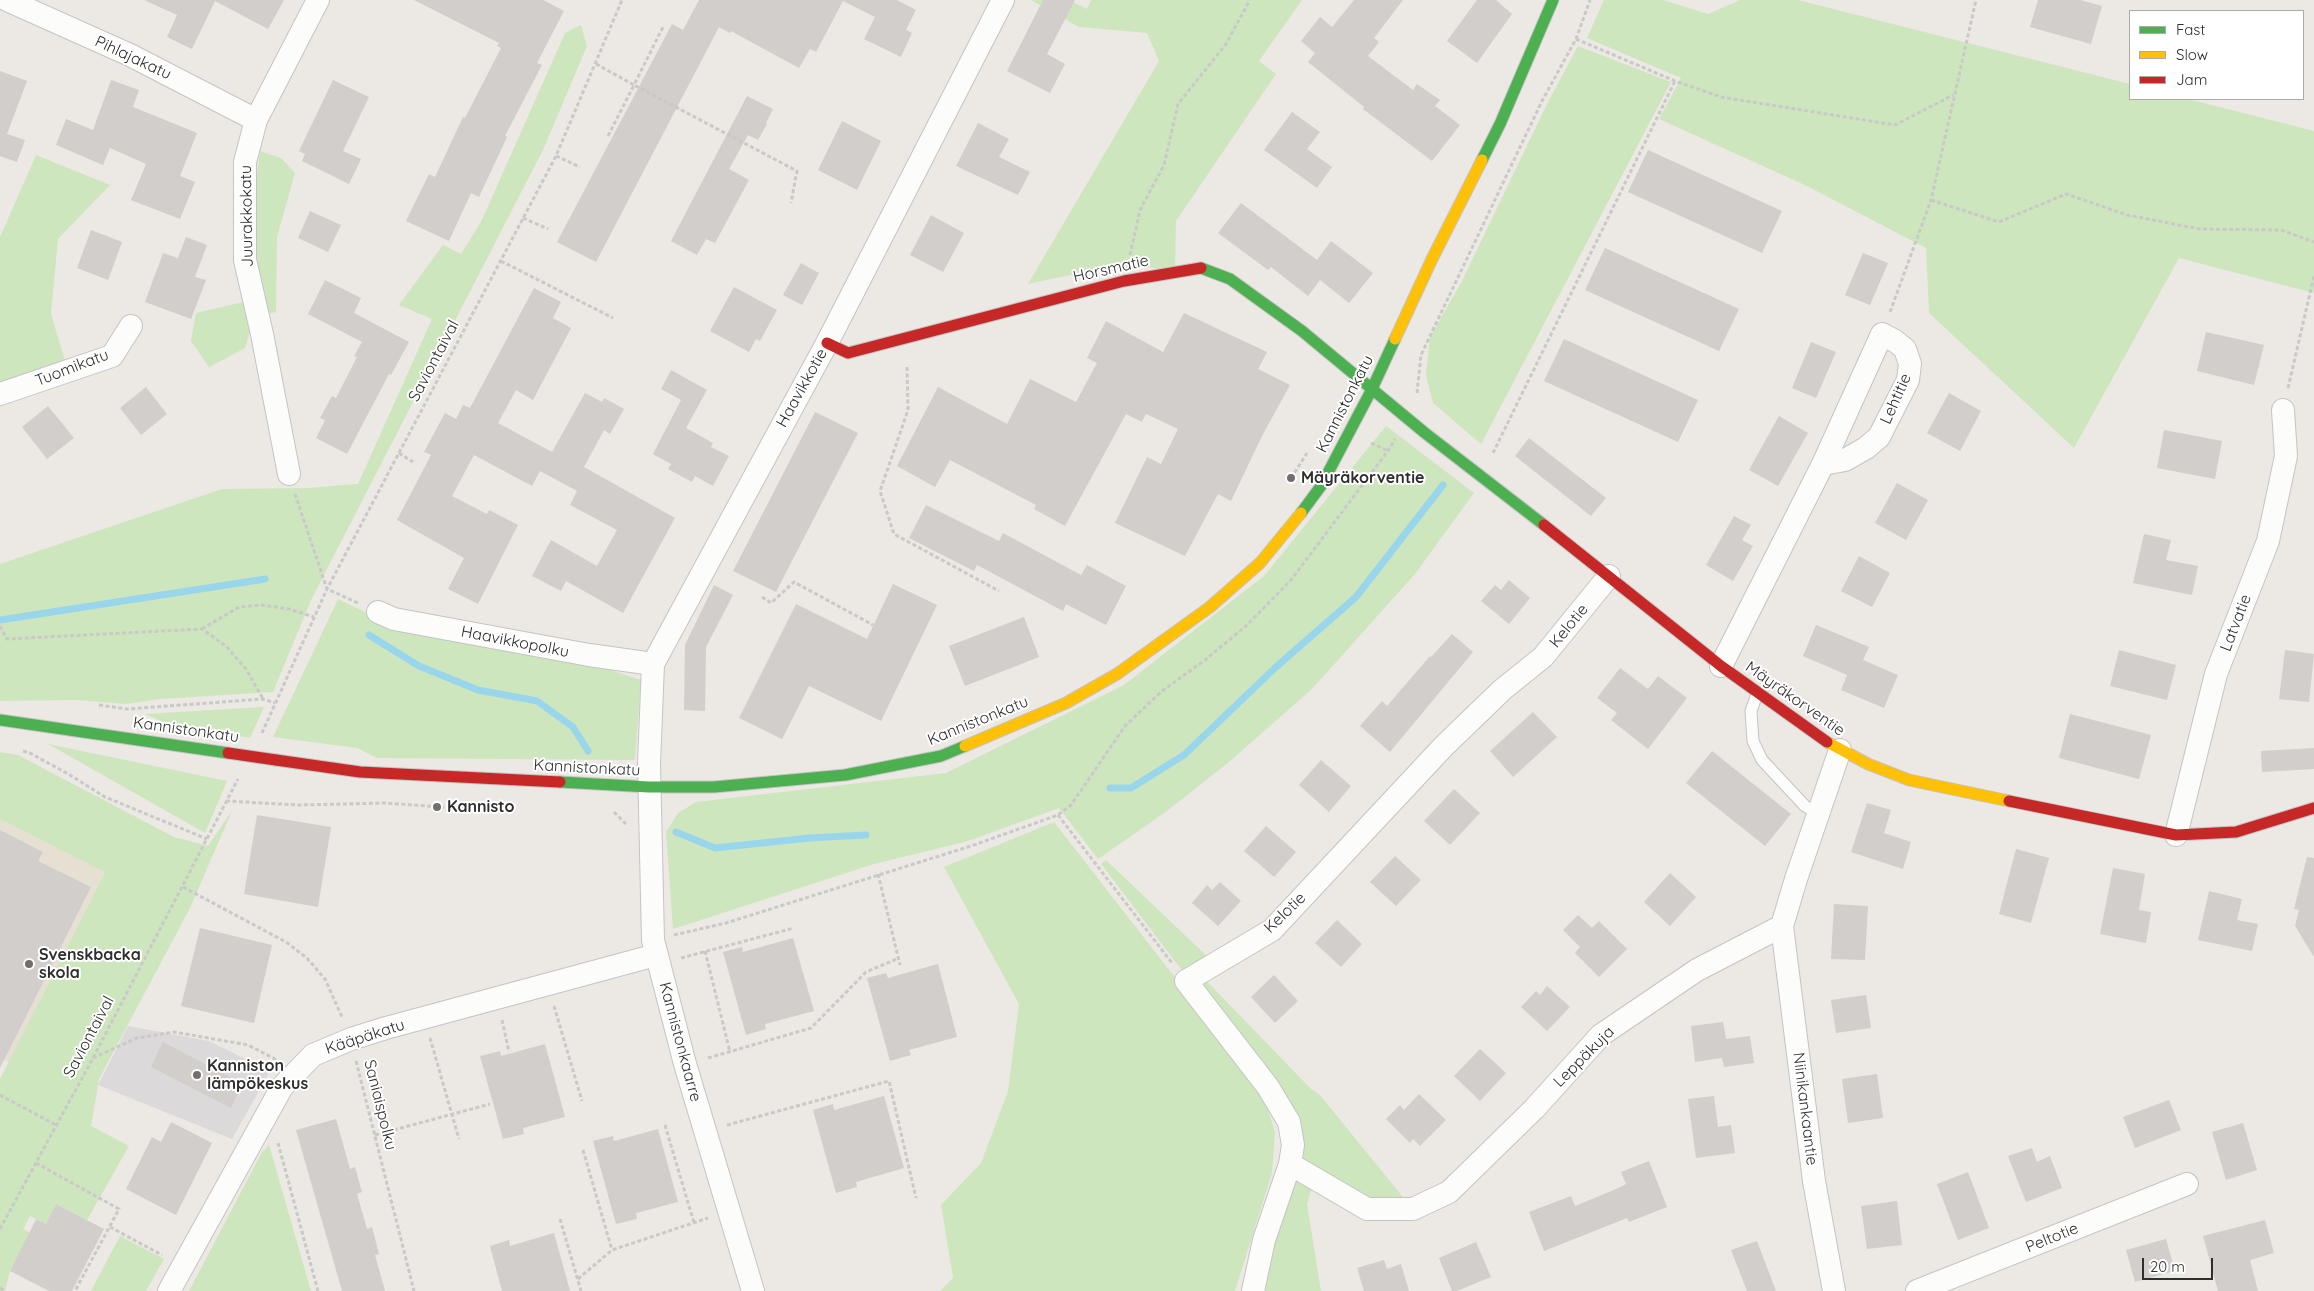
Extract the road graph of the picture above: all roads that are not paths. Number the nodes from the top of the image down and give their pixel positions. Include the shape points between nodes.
1 (7, 0) edge
2 (318, 0) edge
3 (1003, 0) edge
4 (1553, 0) edge
5 (256, 120) junction
6 (131, 326) dead end
7 (827, 343) junction
8 (1372, 389) junction
9 (0, 394) edge
10 (2283, 410) road end
11 (1823, 464) junction
12 (289, 474) road end
13 (1609, 576) junction
14 (378, 612) road end
15 (653, 664) junction
16 (1720, 666) junction
17 (1758, 694) junction
18 (0, 720) edge
19 (1840, 750) junction
20 (649, 787) junction
21 (2314, 808) edge
22 (1818, 813) junction
23 (2176, 835) junction
24 (1782, 926) junction
25 (657, 960) junction
26 (1290, 1164) junction
27 (2187, 1184) dead end
28 (169, 1291) edge
29 (753, 1291) edge
30 (1253, 1291) edge
31 (1834, 1291) edge
32 (1917, 1291) edge

1 - 5 street, Pihlajakatu via 130,55
2 - 5 street, Juurakkokatu
3 - 7 street, Haavikkotie
4 - 8 street, Kannistonkatu via 1500,124 1432,259
5 - 12 street, Juurakkokatu via 245,162 245,260
6 - 9 street, Tuomikatu via 112,356
7 - 8 street, Horsmatie via 848,353 1124,281 1200,268 1230,279 1327,350
7 - 15 street, Haavikkotie
8 - 13 street, Mäyräkorventie
8 - 20 street, Kannistonkatu via 1321,486 1260,563 1210,607 1125,668 1066,703 940,756 845,775 714,787
10 - 23 street, Latvatie via 2286,456 2268,541 2216,674
11 - 11 street, Lehtitie via 1882,334 1905,349 1910,364 1908,380 1879,437 1845,460
11 - 16 street
13 - 16 street, Mäyräkorventie
13 - 26 street, Kelotie via 1543,657 1502,690 1442,747 1272,930 1186,981 1268,1087 1289,1122 1293,1145
14 - 15 street, Haavikkopolku via 394,619 589,656
15 - 20 street, Haavikkotie
16 - 17 street, Mäyräkorventie
17 - 19 street, Mäyräkorventie
17 - 22 lane via 1751,712 1753,741 1762,760 1805,806
18 - 20 street, Kannistonkatu, bridge via 360,772
19 - 22 street
19 - 23 street, Mäyräkorventie via 1909,780
20 - 25 street, Kannistonkaarre via 653,940
21 - 23 street, Mäyräkorventie via 2236,832
22 - 24 street
24 - 26 street, Leppäkuja via 1697,970 1601,1035 1534,1109 1449,1192 1413,1209 1367,1209
24 - 31 street, Niinikankaantie via 1814,1181
25 - 28 street, Kääpäkatu via 497,998 351,1039 313,1055 282,1087
25 - 29 street, Kannistonkaarre
26 - 30 street via 1264,1240
27 - 32 street, Peltotie

